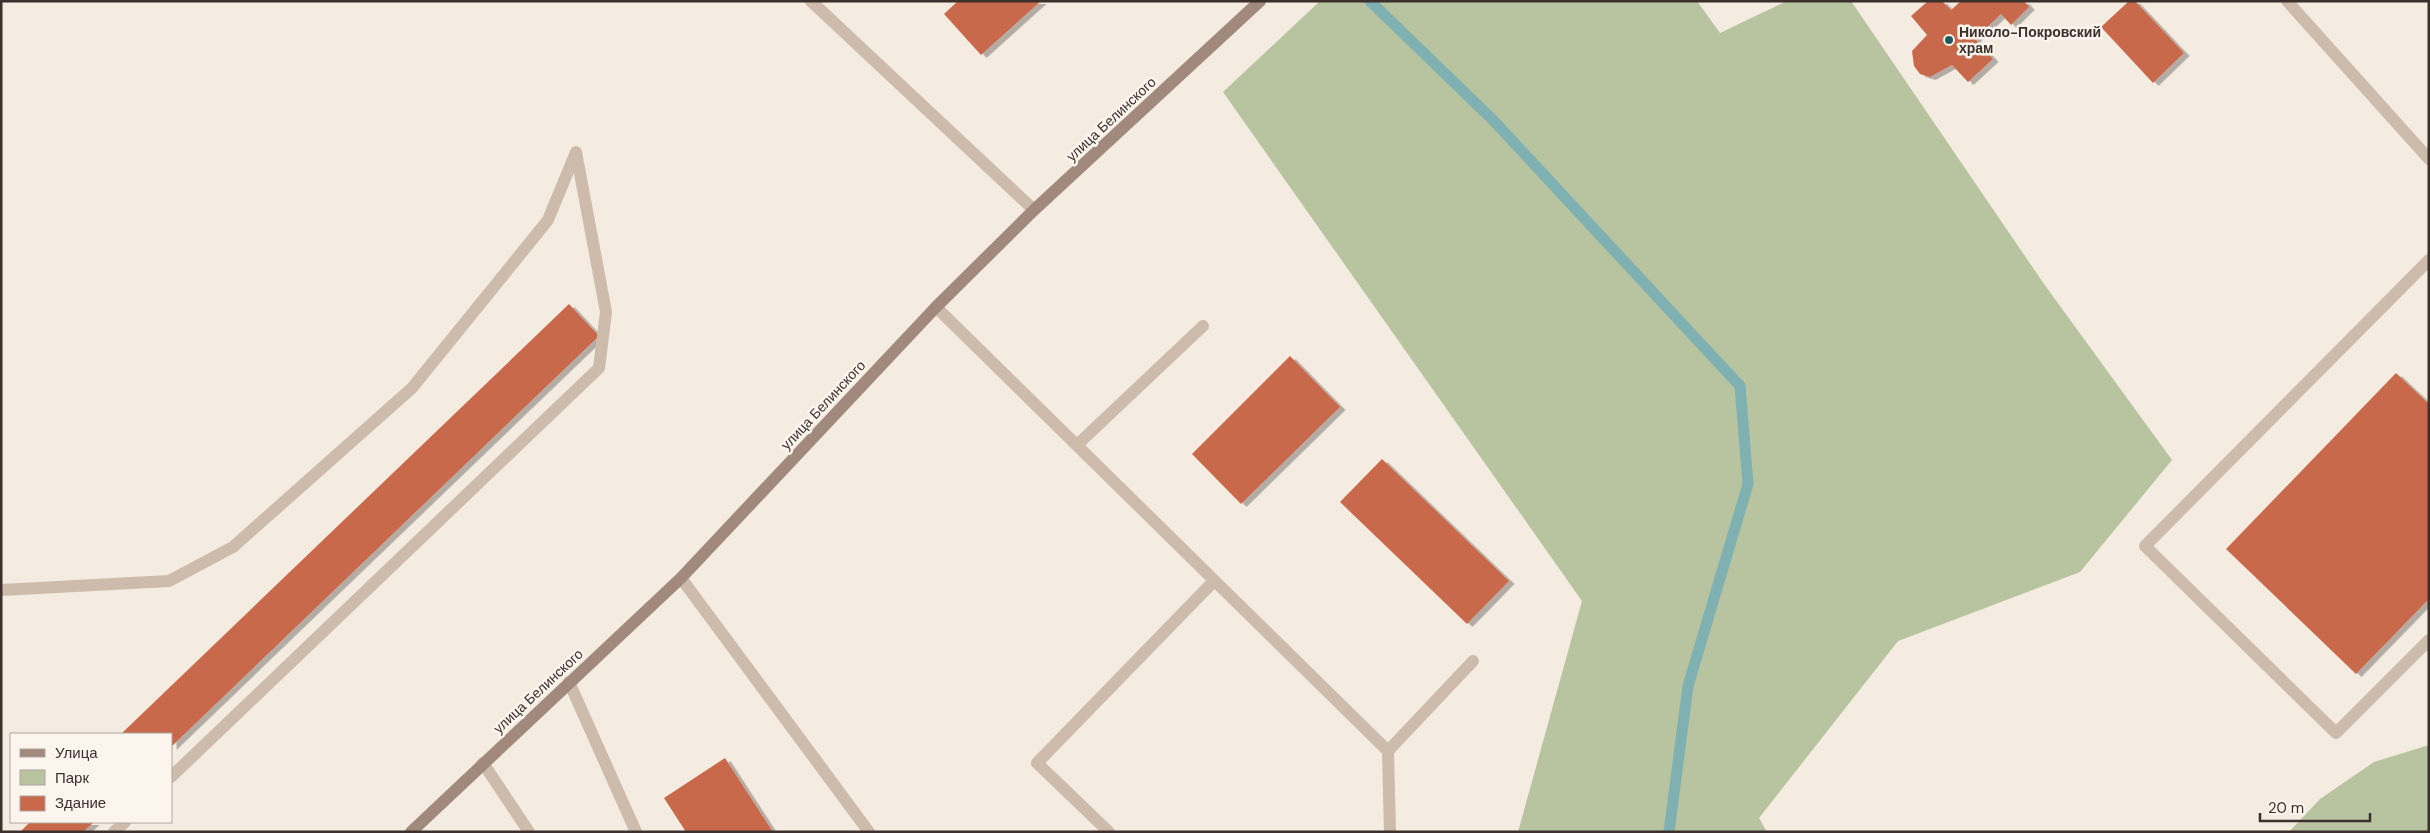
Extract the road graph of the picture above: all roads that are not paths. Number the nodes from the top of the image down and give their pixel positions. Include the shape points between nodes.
1 (811, 1) edge
2 (1260, 1) edge
3 (2287, 1) edge
4 (2429, 159) edge
5 (1034, 210) junction
6 (2429, 260) edge
7 (936, 307) junction
8 (1203, 326) dead end
9 (1077, 444) junction
10 (681, 578) junction
11 (1214, 581) junction
12 (1, 590) edge
13 (2429, 640) edge
14 (1473, 661) dead end
15 (569, 682) junction
16 (1388, 751) junction
17 (483, 763) junction
18 (172, 776) edge
19 (124, 823) edge
20 (114, 832) edge
21 (411, 832) edge
22 (529, 832) edge
23 (636, 832) edge
24 (869, 832) edge
25 (1109, 832) edge
26 (1390, 832) edge

1 - 5 street
2 - 5 street, улица Белинского
3 - 4 street
5 - 7 street, улица Белинского
6 - 13 street via 2145,546 2336,733
7 - 9 street
7 - 10 street, улица Белинского
8 - 9 street
9 - 11 street
10 - 15 street, улица Белинского
10 - 24 street
11 - 16 street
11 - 25 street via 1038,763
12 - 18 street via 169,581 233,547 412,388 548,220 576,152 606,312 599,368
14 - 16 street
15 - 17 street, улица Белинского
15 - 23 street
16 - 26 street
17 - 21 street, улица Белинского
17 - 22 street
19 - 20 street

